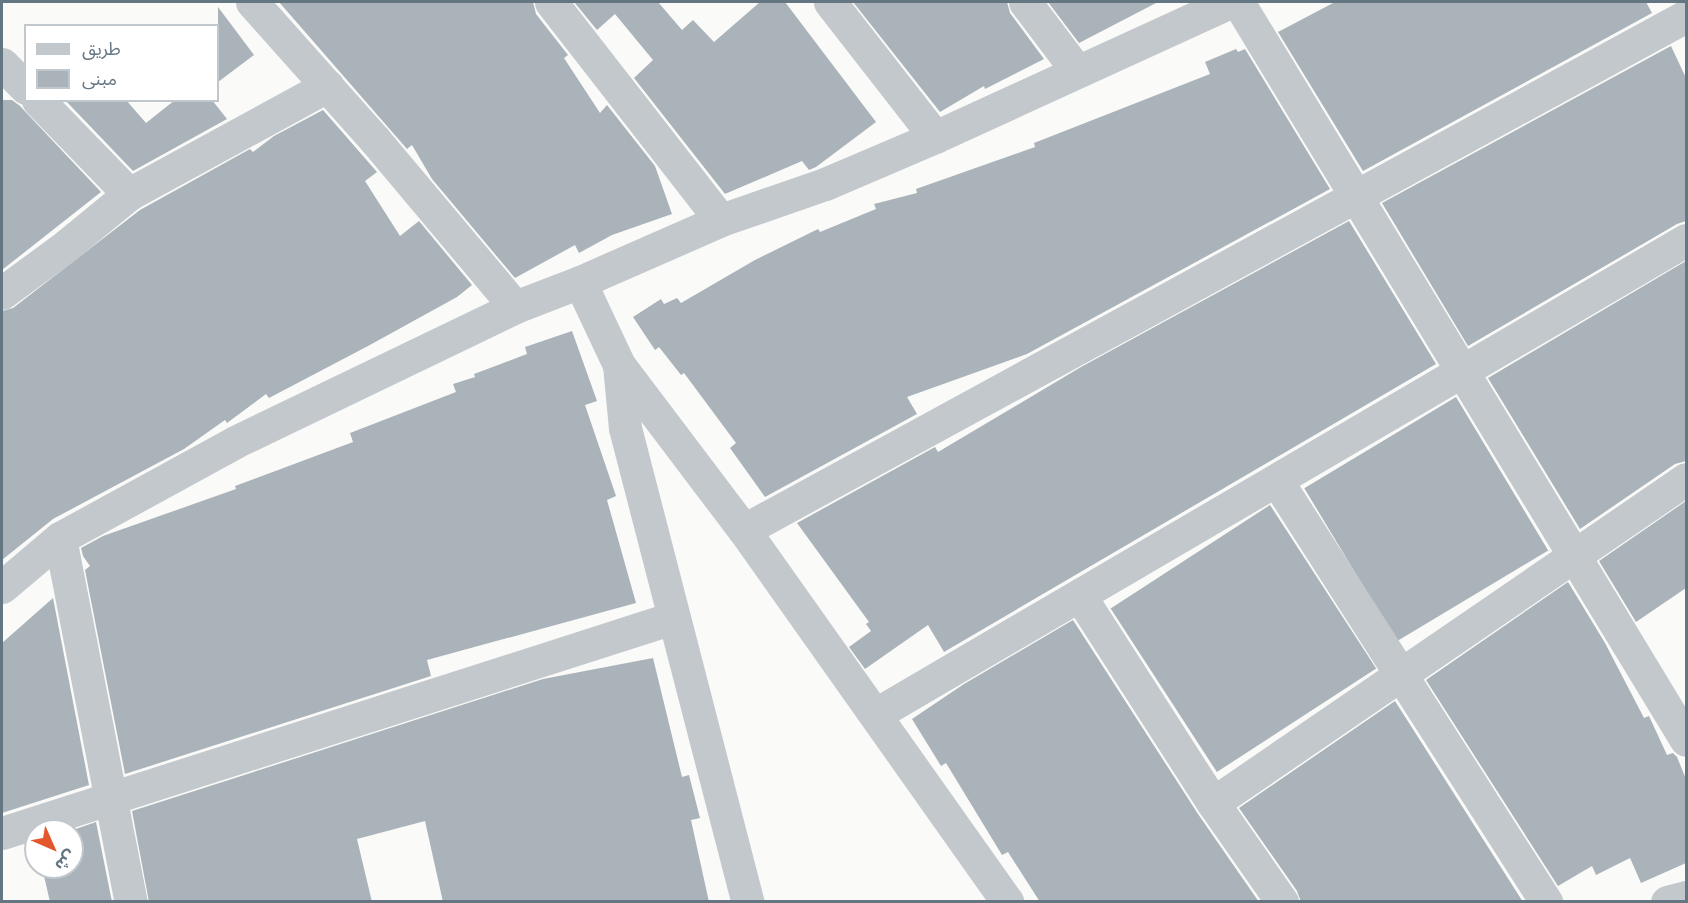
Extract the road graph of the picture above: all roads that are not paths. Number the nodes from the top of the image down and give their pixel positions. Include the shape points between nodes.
1 (252, 2) edge
2 (551, 2) edge
3 (830, 2) edge
4 (1025, 2) edge
5 (1230, 2) edge
6 (1238, 2) edge
7 (1686, 16) edge
8 (2, 64) edge
9 (1077, 71) junction
10 (24, 86) edge
11 (327, 86) junction
12 (40, 102) edge
13 (935, 137) junction
14 (129, 194) junction
15 (1355, 197) junction
16 (721, 220) junction
17 (1686, 240) edge
18 (580, 282) junction
19 (2, 293) edge
20 (515, 307) junction
21 (619, 365) junction
22 (1463, 373) junction
23 (1686, 479) edge
24 (1277, 481) junction
25 (744, 530) junction
26 (60, 537) junction
27 (1575, 555) junction
28 (2, 587) edge
29 (1080, 596) junction
30 (673, 618) junction
31 (1400, 676) junction
32 (876, 714) junction
33 (1683, 728) edge
34 (111, 798) junction
35 (1213, 803) junction
36 (2, 833) edge
37 (1686, 897) edge
38 (131, 902) edge
39 (748, 902) edge
40 (1006, 902) edge
41 (1282, 902) edge
42 (1546, 902) edge
43 (1667, 902) edge

1 - 11 street
2 - 16 street
3 - 13 street
4 - 9 street
5 - 9 street
6 - 15 street
7 - 15 street
8 - 10 street
9 - 13 street
11 - 14 street
11 - 20 street
12 - 14 street
13 - 16 street via 825,184
14 - 19 street
15 - 22 street
15 - 25 street
16 - 18 street
17 - 22 street
18 - 20 street
18 - 21 street
20 - 26 street via 235,442
21 - 25 street
21 - 30 street via 625,428
22 - 24 street
22 - 27 street
23 - 27 street
24 - 29 street
24 - 31 street
25 - 32 street
26 - 28 street
26 - 34 street
27 - 31 street
27 - 33 street
29 - 32 street
29 - 35 street
30 - 34 street
30 - 39 street
31 - 35 street
31 - 42 street
32 - 40 street
34 - 36 street
34 - 38 street
35 - 41 street
37 - 43 street

